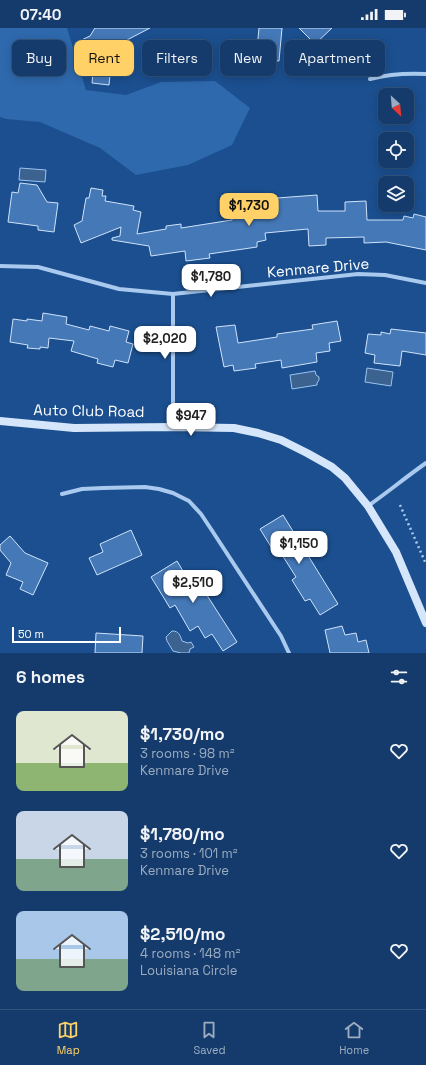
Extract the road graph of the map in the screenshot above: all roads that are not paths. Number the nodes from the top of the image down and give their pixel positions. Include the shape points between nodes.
1 (426, 74) edge
2 (370, 79) dead end
3 (0, 266) edge
4 (426, 283) edge
5 (173, 294) junction
6 (0, 421) edge
7 (173, 427) junction
8 (426, 464) edge
9 (62, 494) dead end
10 (368, 506) junction
11 (426, 624) edge
12 (289, 653) edge

1 - 2 street via 389,74
3 - 5 street, Kenmare Drive via 38,266 119,289
4 - 5 street, Kenmare Drive via 385,275 358,274
5 - 7 street
6 - 7 street, Auto Club Road via 74,428
7 - 10 street, Auto Club Road via 234,428 258,432 281,440 332,467 345,478
8 - 10 street
9 - 12 street via 82,489 146,487 173,493 189,501 212,529 281,636
10 - 11 street, Auto Club Road via 396,552

